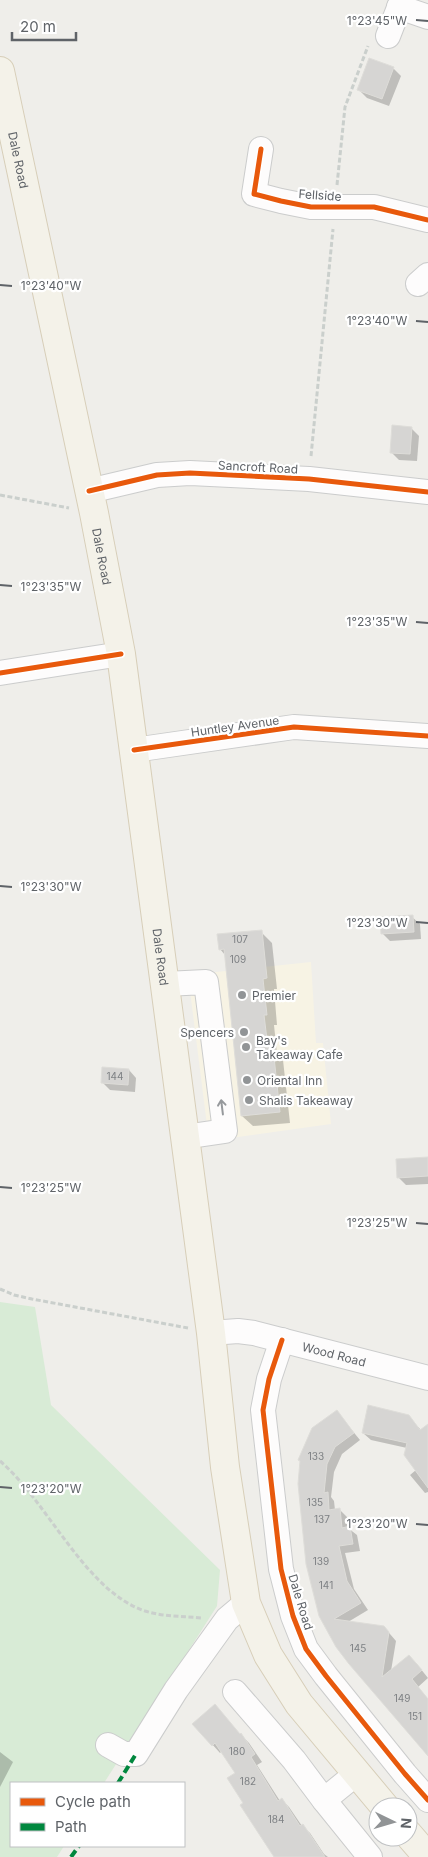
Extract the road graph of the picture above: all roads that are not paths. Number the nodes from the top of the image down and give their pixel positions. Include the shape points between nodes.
1 (401, 3) edge
2 (428, 17) edge
3 (388, 36) road end
4 (0, 71) edge
5 (8, 145) edge
6 (261, 149) dead end
7 (428, 220) edge
8 (428, 492) edge
9 (92, 502) junction
10 (121, 654) junction
11 (0, 674) edge
12 (428, 736) edge
13 (134, 750) junction
14 (165, 984) junction
15 (184, 1137) junction
16 (211, 1333) junction
17 (282, 1340) junction
18 (428, 1378) edge
19 (237, 1611) junction
20 (235, 1692) dead end
21 (108, 1745) dead end
22 (356, 1774) junction
23 (376, 1797) edge
24 (324, 1800) junction
25 (428, 1800) edge
26 (418, 1846) edge
27 (370, 1857) edge
28 (428, 1857) edge

1 - 2 street
1 - 3 street
4 - 5 main road, Dale Road
5 - 9 main road, Dale Road
6 - 7 street, Fellside via 254,194 311,206 374,207
8 - 9 street, Sancroft Road via 309,479 190,473 157,475
9 - 10 main road, Dale Road
10 - 11 street
10 - 13 main road, Dale Road
12 - 13 street, Huntley Avenue via 294,727
13 - 14 main road, Dale Road
14 - 15 main road, Dale Road
15 -> 14 street via 225,1131 206,982
15 - 16 main road, Dale Road
16 - 17 street, Wood Road via 254,1332
16 - 19 main road, Dale Road
17 - 18 street, Wood Road
17 - 25 street, Dale Road via 263,1410 281,1569 293,1616 306,1649
19 - 21 street via 176,1690 136,1754 124,1754
19 - 22 main road, Dale Road via 294,1696
20 - 24 street
22 - 23 main road, Dale Road
22 - 24 street
24 - 27 street
26 - 28 main road

